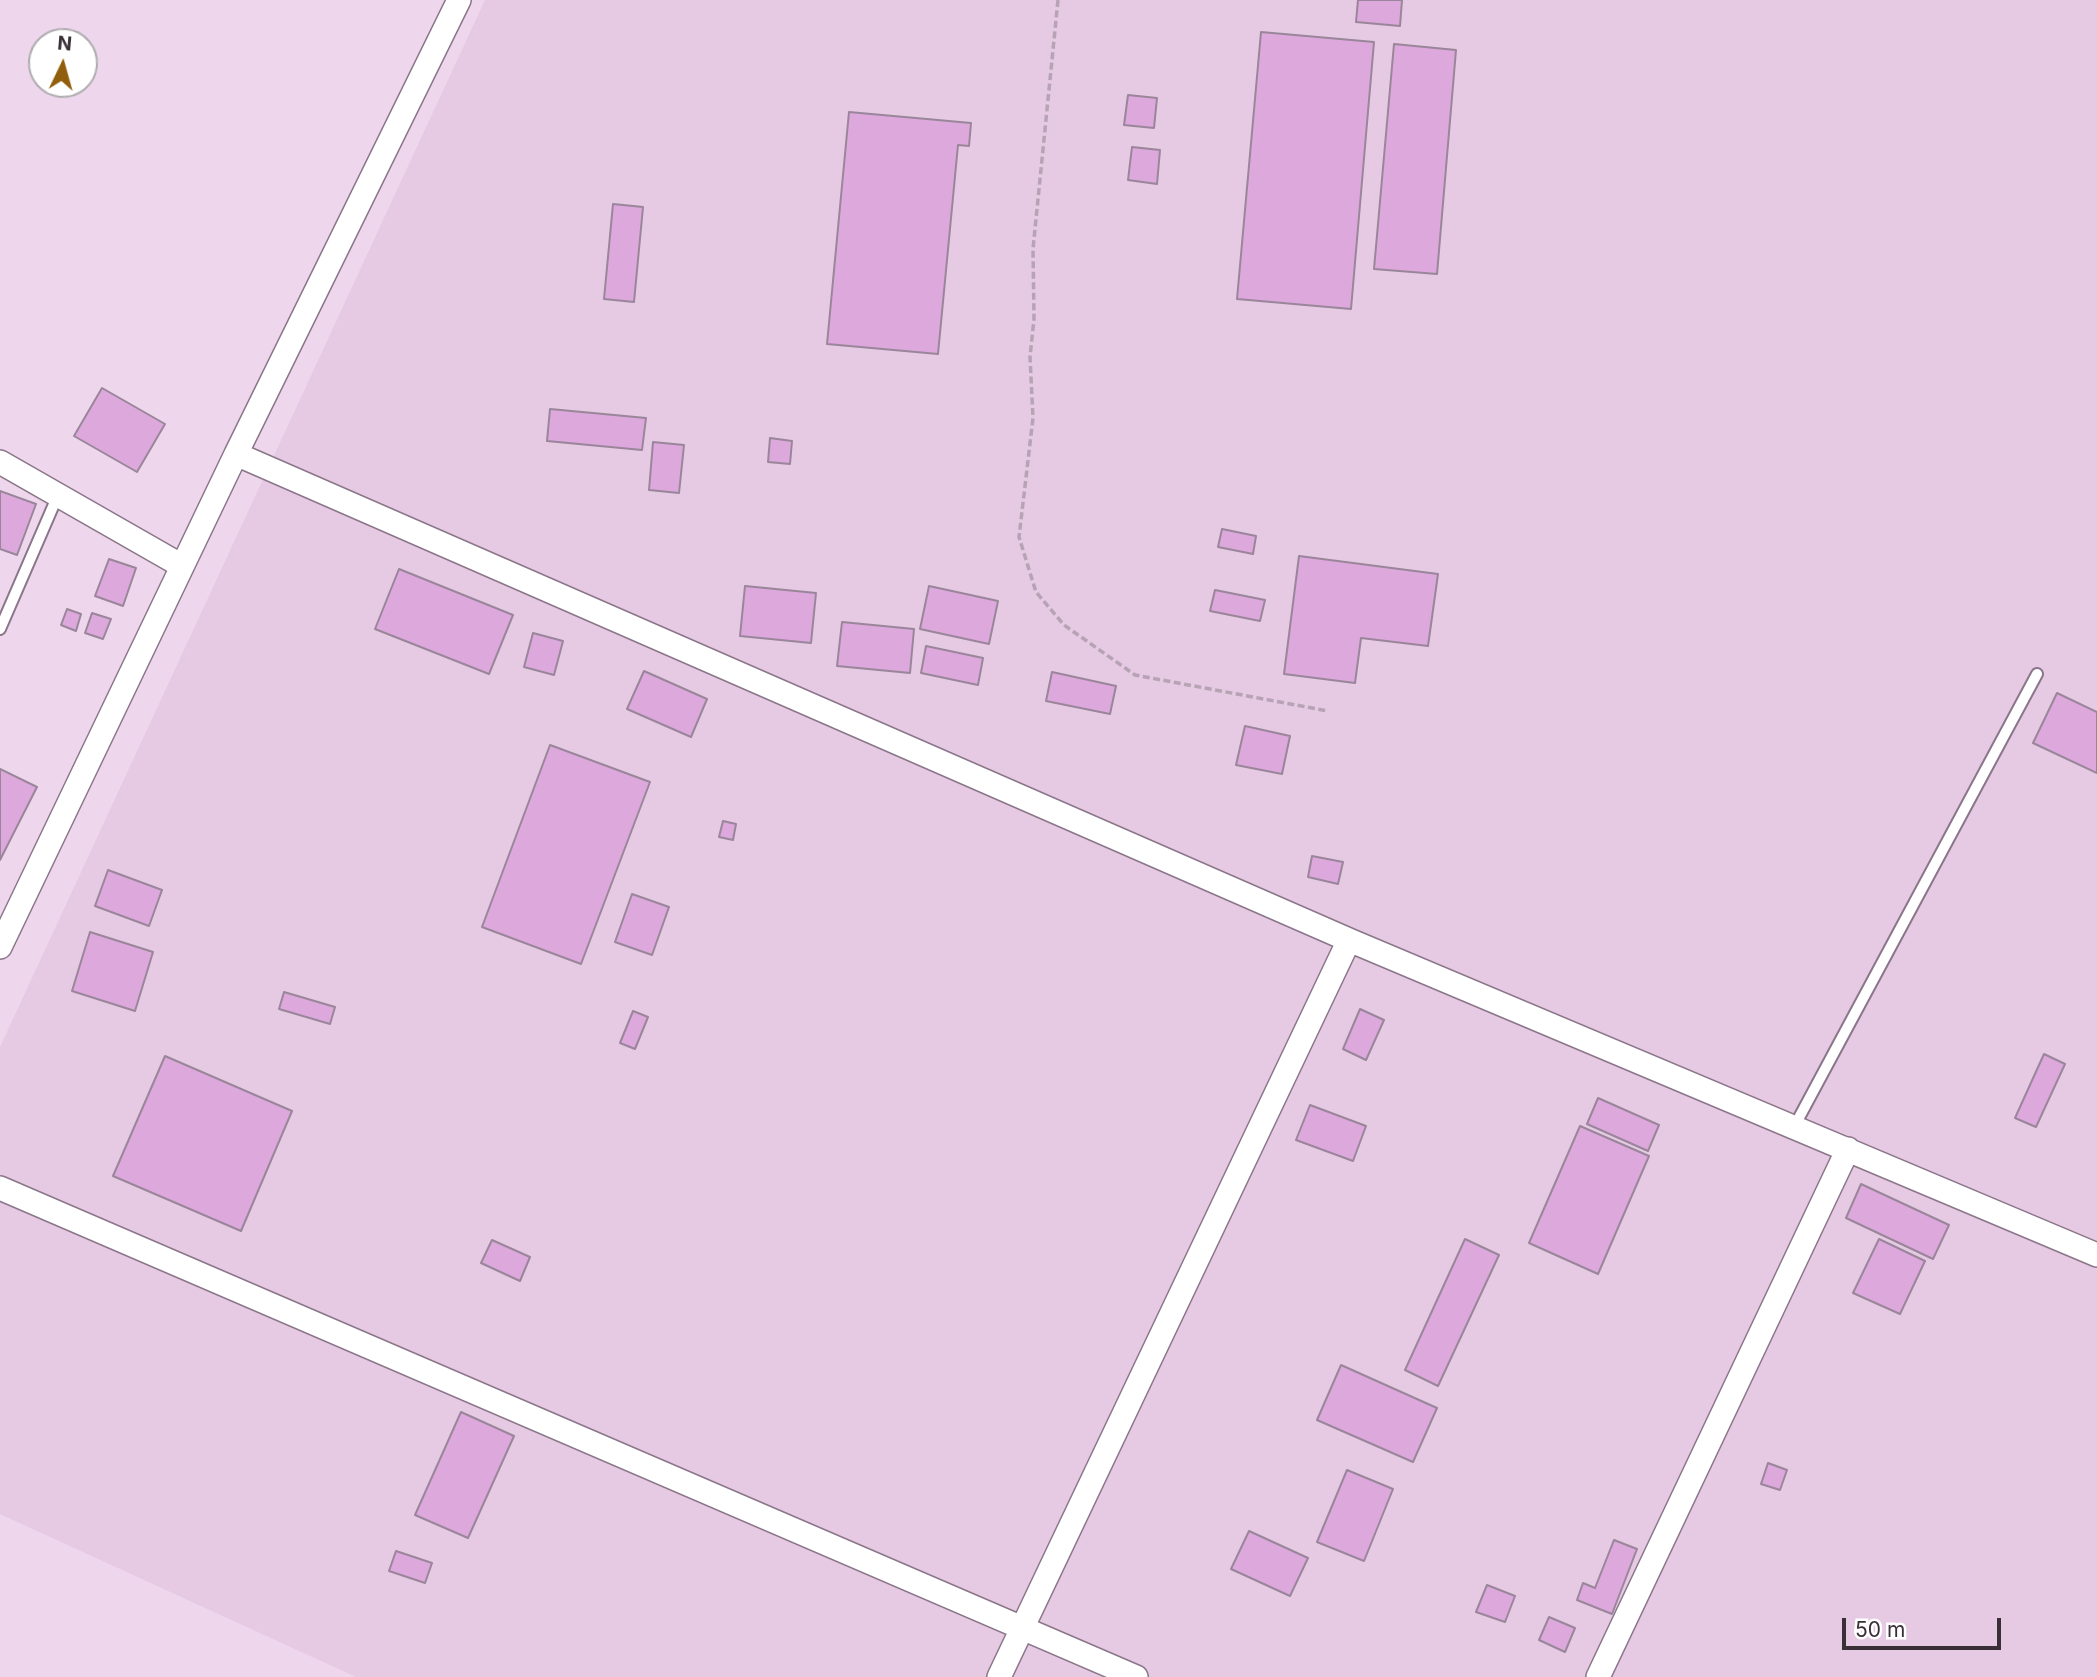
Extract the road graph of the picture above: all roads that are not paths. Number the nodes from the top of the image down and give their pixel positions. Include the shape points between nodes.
1 (459, 0) edge
2 (236, 454) junction
3 (0, 463) edge
4 (58, 495) junction
5 (183, 566) junction
6 (0, 629) edge
7 (2037, 674) dead end
8 (1349, 940) junction
9 (0, 947) edge
10 (1794, 1126) junction
11 (1847, 1149) junction
12 (0, 1188) edge
13 (2097, 1255) edge
14 (1021, 1629) junction
15 (999, 1677) edge
16 (1136, 1677) edge
17 (1598, 1677) edge

1 - 2 street
2 - 5 street
2 - 8 street
3 - 4 street
4 - 5 street
4 - 6 lane
5 - 9 street
7 - 10 lane
8 - 10 street
8 - 14 street
10 - 11 street
11 - 13 street
11 - 17 street
12 - 14 street
14 - 15 street
14 - 16 street

